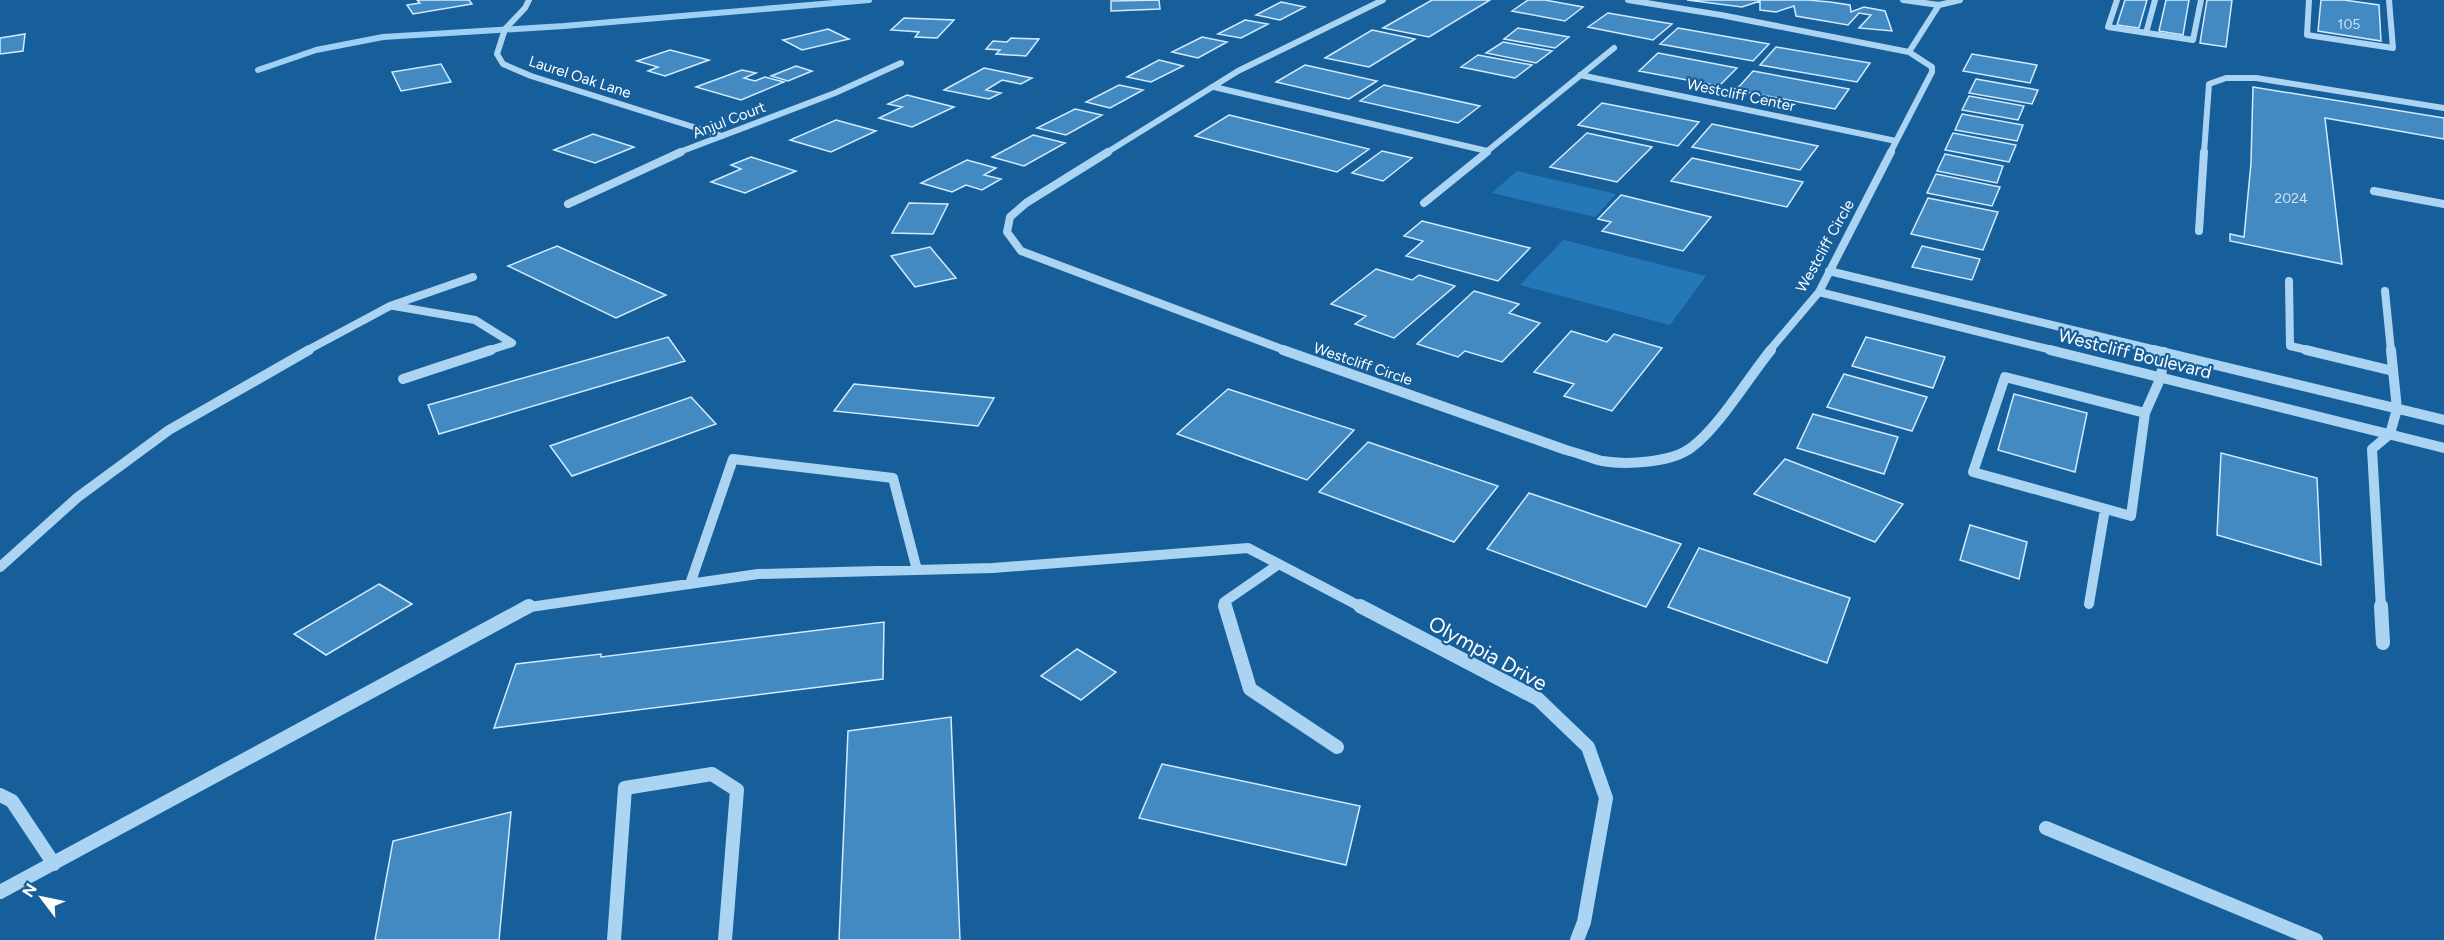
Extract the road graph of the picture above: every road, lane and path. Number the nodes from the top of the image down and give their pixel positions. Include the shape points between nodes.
1 (529, 0) edge
2 (1383, 0) edge
3 (1628, 0) edge
4 (1904, 0) edge
5 (1960, 0) edge
6 (2117, 0) edge
7 (2155, 0) edge
8 (2201, 0) edge
9 (2309, 0) edge
10 (2389, 0) edge
11 (1939, 5) junction
12 (2146, 33) junction
13 (1614, 48) dead end
14 (1909, 52) junction
15 (901, 63) dead end
16 (1580, 75) junction
17 (1214, 87) junction
18 (2444, 108) edge
19 (722, 135) junction
20 (1896, 141) junction
21 (1487, 151) junction
22 (2374, 190) dead end
23 (1424, 203) dead end
24 (568, 204) dead end
25 (2444, 204) edge
26 (2199, 231) dead end
27 (1829, 271) junction
28 (473, 277) dead end
29 (2289, 281) dead end
30 (2385, 291) dead end
31 (1819, 292) junction
32 (390, 306) junction
33 (2164, 352) junction
34 (2393, 371) junction
35 (2161, 377) junction
36 (403, 379) dead end
37 (2397, 409) junction
38 (2145, 413) junction
39 (2444, 420) edge
40 (2390, 434) junction
41 (2444, 448) edge
42 (2105, 509) junction
43 (1279, 564) junction
44 (0, 567) edge
45 (917, 570) junction
46 (690, 584) junction
47 (2089, 603) dead end
48 (2383, 643) dead end
49 (1337, 747) dead end
50 (0, 795) edge
51 (2046, 828) dead end
52 (54, 864) junction
53 (0, 892) edge
54 (614, 940) edge
55 (725, 940) edge
56 (1577, 940) edge
57 (2316, 940) edge

1 - 19 street, Laurel Oak Lane via 506,29 497,54 503,64 542,80
2 - 17 street, Westcliff Circle via 1238,71
3 - 14 street, Westcliff Circle
4 - 11 street
5 - 11 street
6 - 12 street via 2108,27
7 - 12 street
8 - 12 street via 2193,40
9 - 10 street via 2307,34 2393,48
11 - 14 street
13 - 16 street
14 - 20 street, Westcliff Circle via 1932,67
15 - 19 street, Anjul Court via 870,79
16 - 20 street, Westcliff Center
16 - 21 street
17 - 21 street
17 - 31 street, Westcliff Circle via 1026,203 1010,217 1007,232 1021,250 1052,264 1258,341 1604,461 1642,462 1669,458 1690,449 1705,436
18 - 26 street via 2256,78 2226,78 2209,84
19 - 24 street, Anjul Court
20 - 27 street, Westcliff Circle
21 - 23 street
22 - 25 street
27 - 31 street, Westcliff Circle
27 - 33 street, Westcliff Boulevard
28 - 32 street
29 - 34 street via 2290,346
30 - 34 street
31 - 35 street, Westcliff Boulevard
32 - 36 street via 475,320 512,343
32 - 44 street via 169,430 78,497
33 - 35 street
33 - 37 street, Westcliff Boulevard
34 - 37 street
35 - 38 street
35 - 40 street, Westcliff Boulevard
37 - 39 street, Westcliff Boulevard
37 - 40 street
38 - 42 street via 2131,516
38 - 42 street via 2005,377 1972,472
40 - 41 street, Westcliff Boulevard
40 - 48 street via 2372,449
42 - 47 street
43 - 45 street, Olympia Drive via 1248,548 993,568
43 - 49 street via 1224,602 1251,689
43 - 56 street, Olympia Drive via 1538,699 1588,747 1606,798 1584,922
45 - 46 street via 758,574
45 - 46 street via 893,478 733,459
46 - 52 street via 525,607
50 - 52 street via 12,801
51 - 57 street
52 - 53 street
54 - 55 street via 625,788 712,774 737,790

